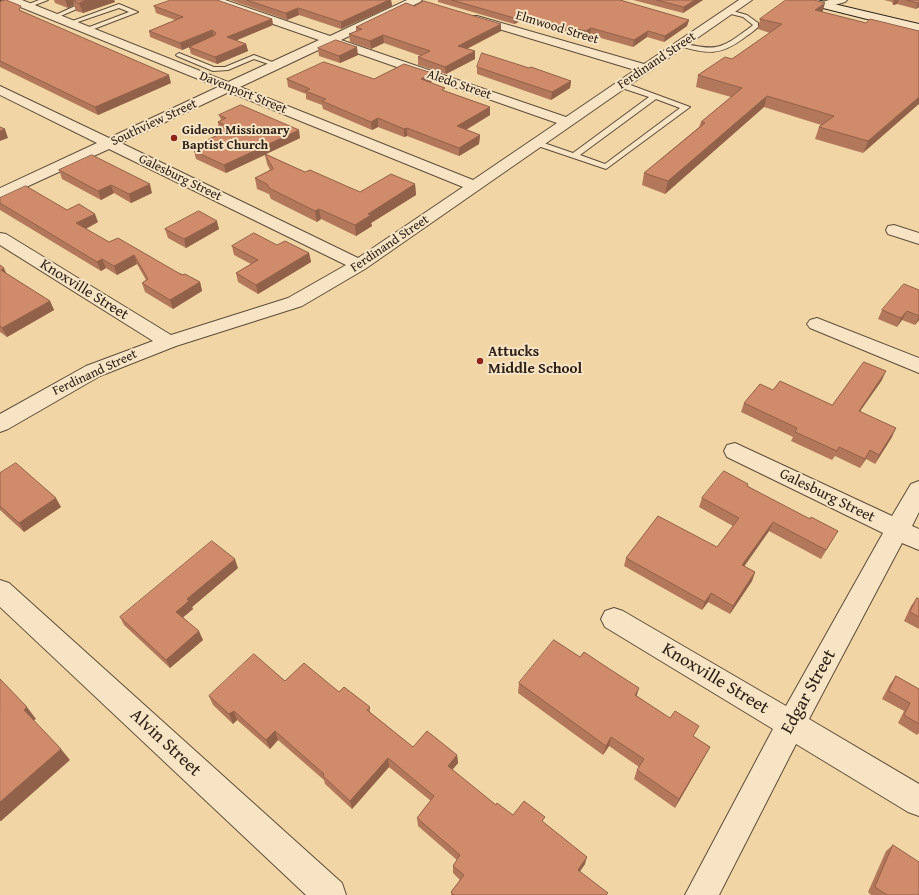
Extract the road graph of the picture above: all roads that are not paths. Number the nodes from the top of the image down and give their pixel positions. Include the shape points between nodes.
1 (44, 0) edge
2 (214, 0) edge
3 (415, 0) edge
4 (746, 0) edge
5 (803, 0) edge
6 (842, 0) edge
7 (17, 2) edge
8 (84, 4) dead end
9 (0, 5) edge
10 (430, 5) edge
11 (824, 5) junction
12 (729, 12) junction
13 (460, 14) edge
14 (54, 17) junction
15 (919, 18) edge
16 (70, 23) junction
17 (919, 28) edge
18 (86, 30) junction
19 (331, 40) junction
20 (682, 45) junction
21 (164, 61) junction
22 (277, 65) junction
23 (213, 69) junction
24 (646, 69) junction
25 (199, 75) junction
26 (622, 86) junction
27 (229, 87) junction
28 (0, 90) edge
29 (655, 96) junction
30 (568, 122) junction
31 (538, 143) junction
32 (109, 144) junction
33 (574, 156) junction
34 (474, 186) junction
35 (0, 194) edge
36 (894, 230) dead end
37 (0, 238) edge
38 (919, 239) edge
39 (359, 265) junction
40 (817, 324) dead end
41 (168, 342) junction
42 (919, 366) edge
43 (0, 424) edge
44 (735, 451) dead end
45 (919, 490) edge
46 (908, 535) edge
47 (0, 591) edge
48 (614, 619) dead end
49 (791, 724) junction
50 (919, 801) edge
51 (330, 895) edge
52 (701, 895) edge

1 - 7 lane
2 - 19 street, Aledo Street
3 - 10 street
3 - 19 street, Southview Street
4 - 12 street, Ferdinand Street
5 - 11 street
6 - 11 street
6 - 15 street
7 - 9 street
7 - 14 street, Davenport Street
8 - 14 lane
11 - 17 street via 903,28
12 - 20 street, Ferdinand Street via 703,24
12 - 20 lane via 749,18 756,24 755,27 719,51 706,51
13 - 24 street, Elmwood Street
14 - 16 street, Davenport Street
16 - 18 street, Davenport Street
16 - 18 lane via 119,6 135,12
18 - 21 street, Davenport Street
19 - 22 street, Southview Street
19 - 30 street, Aledo Street
20 - 24 street, Ferdinand Street
21 - 23 lane via 182,53
21 - 25 street, Davenport Street
22 - 23 lane via 254,57 226,69
22 - 27 street, Southview Street
23 - 25 lane
24 - 26 street, Ferdinand Street
25 - 27 street, Davenport Street
26 - 29 lane
26 - 30 street, Ferdinand Street
27 - 32 street, Southview Street
27 - 34 street, Davenport Street
28 - 32 street, Galesburg Street
29 - 33 lane
29 - 33 lane via 686,107 606,167
30 - 31 street, Ferdinand Street
31 - 33 lane
31 - 34 street, Ferdinand Street
32 - 35 street, Southview Street
32 - 39 street, Galesburg Street
34 - 39 street, Ferdinand Street
36 - 38 street
37 - 41 street, Knoxville Street
39 - 41 street, Ferdinand Street via 295,302
40 - 42 street
41 - 43 street, Ferdinand Street via 93,371
44 - 46 street, Galesburg Street
45 - 46 street, Edgar Street
46 - 49 street, Edgar Street
47 - 51 street, Alvin Street
48 - 49 street, Knoxville Street
49 - 50 street, Knoxville Street
49 - 52 street, Edgar Street

